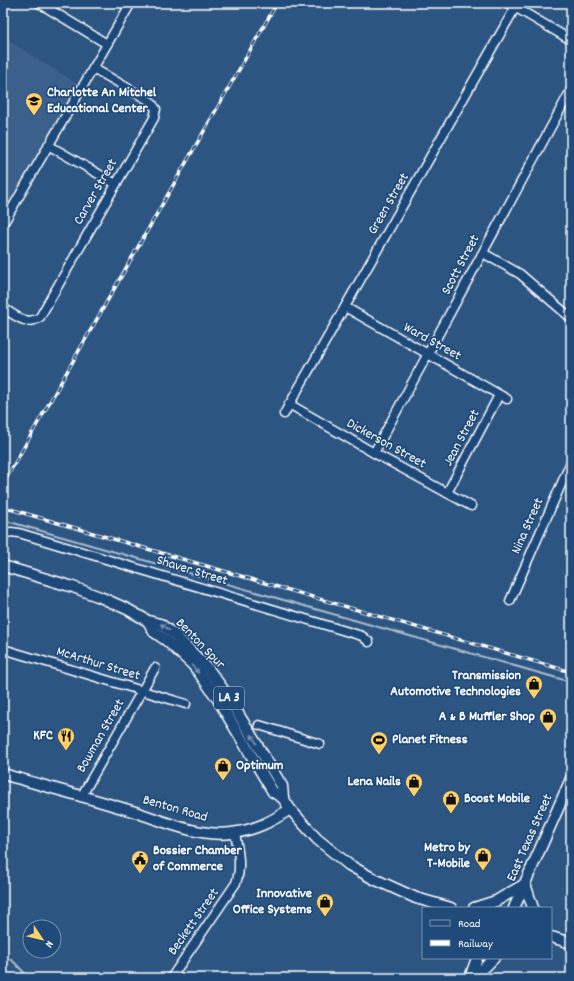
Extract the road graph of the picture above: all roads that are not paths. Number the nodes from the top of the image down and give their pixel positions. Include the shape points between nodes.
1 (39, 3) edge
2 (131, 3) edge
3 (508, 3) edge
4 (515, 8) junction
5 (571, 40) edge
6 (107, 44) junction
7 (94, 68) junction
8 (571, 90) edge
9 (48, 145) junction
10 (116, 184) junction
11 (3, 224) edge
12 (483, 253) junction
13 (3, 308) edge
14 (345, 308) junction
15 (571, 318) edge
16 (428, 354) junction
17 (503, 397) joint
18 (289, 404) junction
19 (284, 414) dead end
20 (374, 453) junction
21 (571, 464) edge
22 (447, 493) junction
23 (471, 506) dead end
24 (4, 534) edge
25 (3, 566) edge
26 (510, 601) dead end
27 (369, 642) dead end
28 (3, 649) edge
29 (155, 668) dead end
30 (142, 691) junction
31 (186, 704) dead end
32 (259, 725) dead end
33 (320, 744) dead end
34 (3, 774) edge
35 (571, 779) edge
36 (81, 797) junction
37 (290, 809) junction
38 (235, 832) junction
39 (526, 884) junction
40 (448, 907) edge
41 (477, 907) edge
42 (514, 907) edge
43 (533, 907) edge
44 (552, 937) edge
45 (571, 943) edge
46 (477, 959) edge
47 (483, 959) edge
48 (493, 959) edge
49 (171, 978) edge
50 (472, 978) edge

1 - 6 street
2 - 6 street
3 - 4 street
4 - 5 street
4 - 14 street, Green Street
6 - 7 street
7 - 9 street
7 - 10 street, Carver Street via 150,101 156,109 154,118
8 - 12 street, Scott Street
9 - 10 street
9 - 11 street
10 - 13 street, Carver Street via 40,317 30,322
12 - 15 street via 520,274
12 - 16 street, Scott Street
14 - 16 street, Ward Street
14 - 18 street, Green Street
16 - 17 street, Ward Street
16 - 20 street, Scott Street
17 - 22 street, Jean Street
18 - 19 street, Green Street
18 - 20 street, Dickerson Street
20 - 22 street, Dickerson Street
21 - 26 street, Nina Street
22 - 23 street, Dickerson Street
24 - 27 street, Shaver Street via 19,533 362,636
25 - 37 main road, Benton Spur / LA 3 via 118,604 148,621 160,624 175,635 209,670 239,714 282,786 283,798
28 - 30 street, McArthur Street
29 - 30 street, Bowman Street
30 - 31 street, McArthur Street
30 - 36 street, Bowman Street
32 - 33 street
34 - 36 main road, Benton Road
35 - 39 main road, East Texas Street
36 - 38 main road, Benton Road via 198,832
37 - 38 main road, Benton Road via 257,828
37 - 40 main road, LA 3 via 317,839 349,865 416,898
38 - 49 street, Beckett Street via 240,864 236,883
39 - 41 main road via 496,901
39 - 42 main road, East Texas Street
39 - 43 main road
44 - 45 main road
46 - 50 main road
47 - 50 main road
48 - 50 main road

